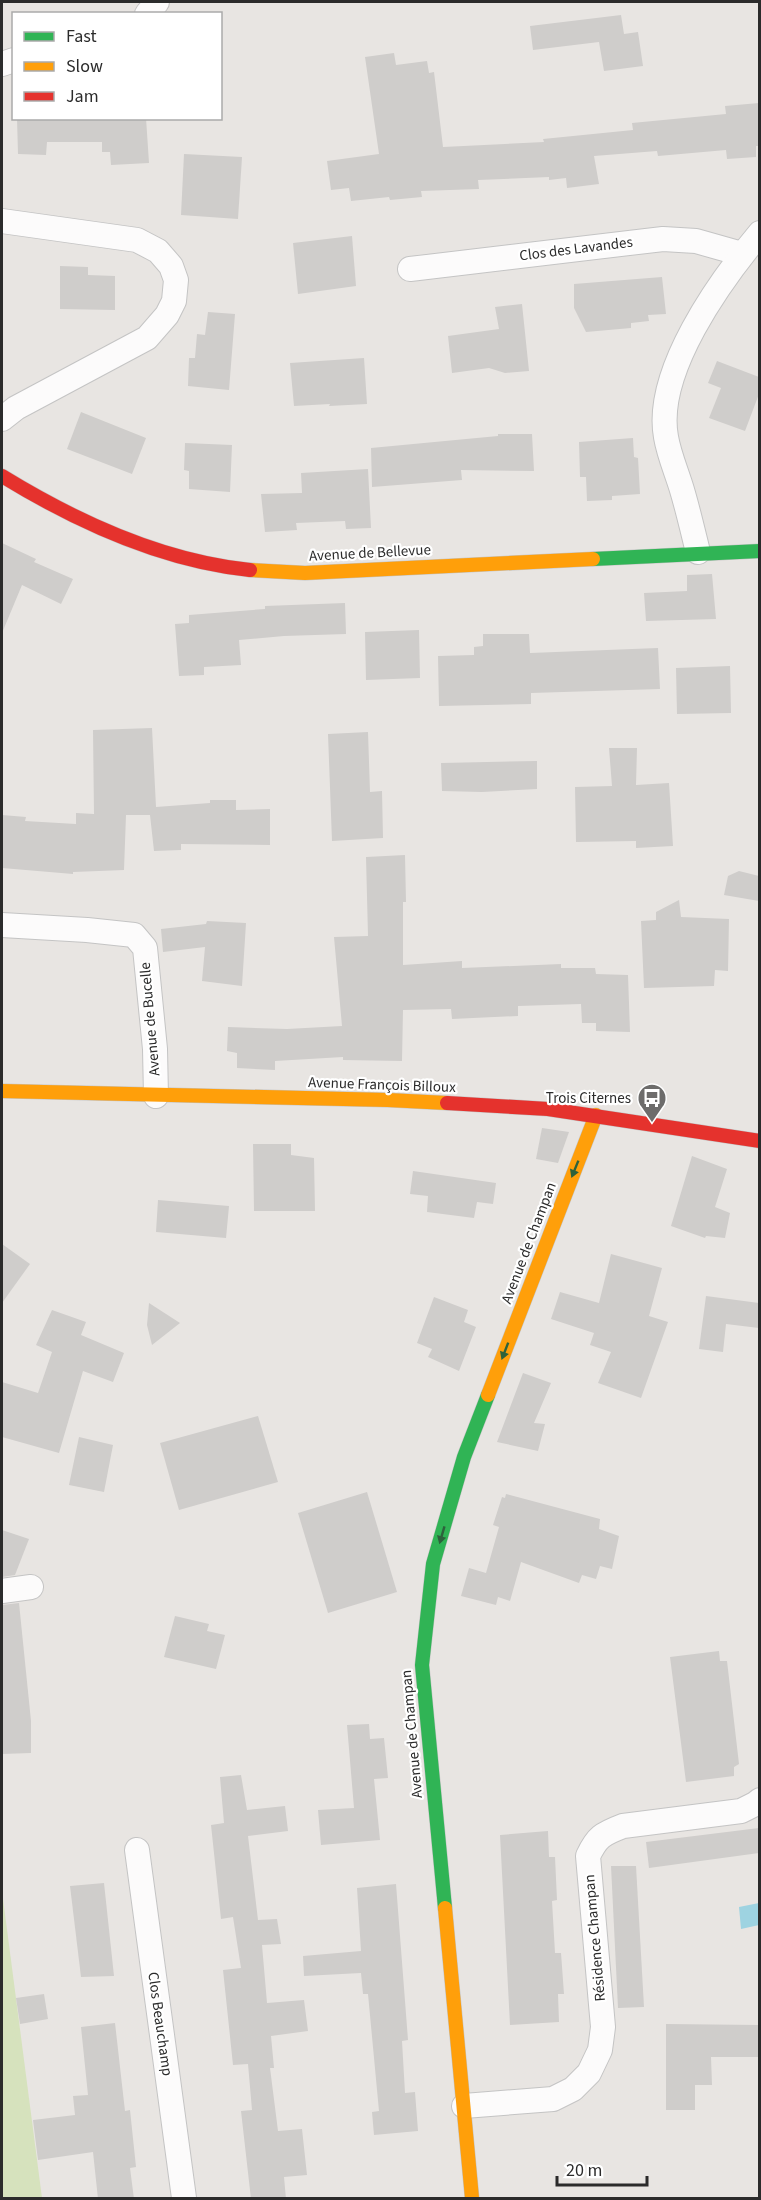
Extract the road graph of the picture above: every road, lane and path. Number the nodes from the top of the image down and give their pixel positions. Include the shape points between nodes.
1 (2, 221) edge
2 (759, 233) edge
3 (742, 254) junction
4 (410, 269) dead end
5 (2, 419) edge
6 (2, 476) edge
7 (759, 551) edge
8 (698, 552) junction
9 (2, 926) edge
10 (2, 1091) edge
11 (156, 1096) junction
12 (596, 1115) junction
13 (759, 1141) edge
14 (31, 1587) dead end
15 (2, 1592) edge
16 (759, 1800) edge
17 (137, 1850) dead end
18 (464, 2106) junction
19 (184, 2199) edge
20 (472, 2199) edge

1 - 5 street via 136,240 158,251 171,266 176,280 174,301 167,315 147,338
2 - 3 street
3 - 4 street, Clos des Lavandes via 696,241 663,238
3 - 8 street via 692,331 671,376 664,405 666,437
6 - 8 street, Avenue de Bellevue via 89,523 141,543 191,560 276,573
7 - 8 street, Avenue de Bellevue
9 - 11 street, Avenue de Bucelle via 134,935 145,948
10 - 11 street, Avenue François Billoux
11 - 12 street, Avenue François Billoux via 388,1100
12 - 13 street, Avenue François Billoux
12 -> 18 street, Avenue de Champan via 464,1457 434,1564 422,1665
14 - 15 street
16 - 18 street, Résidence Champan via 741,1811 623,1826 595,1840 588,1856 603,2027 600,2050 589,2073 573,2089 553,2099
17 - 19 street, Clos Beauchamp
18 - 20 street, Avenue de Champan

